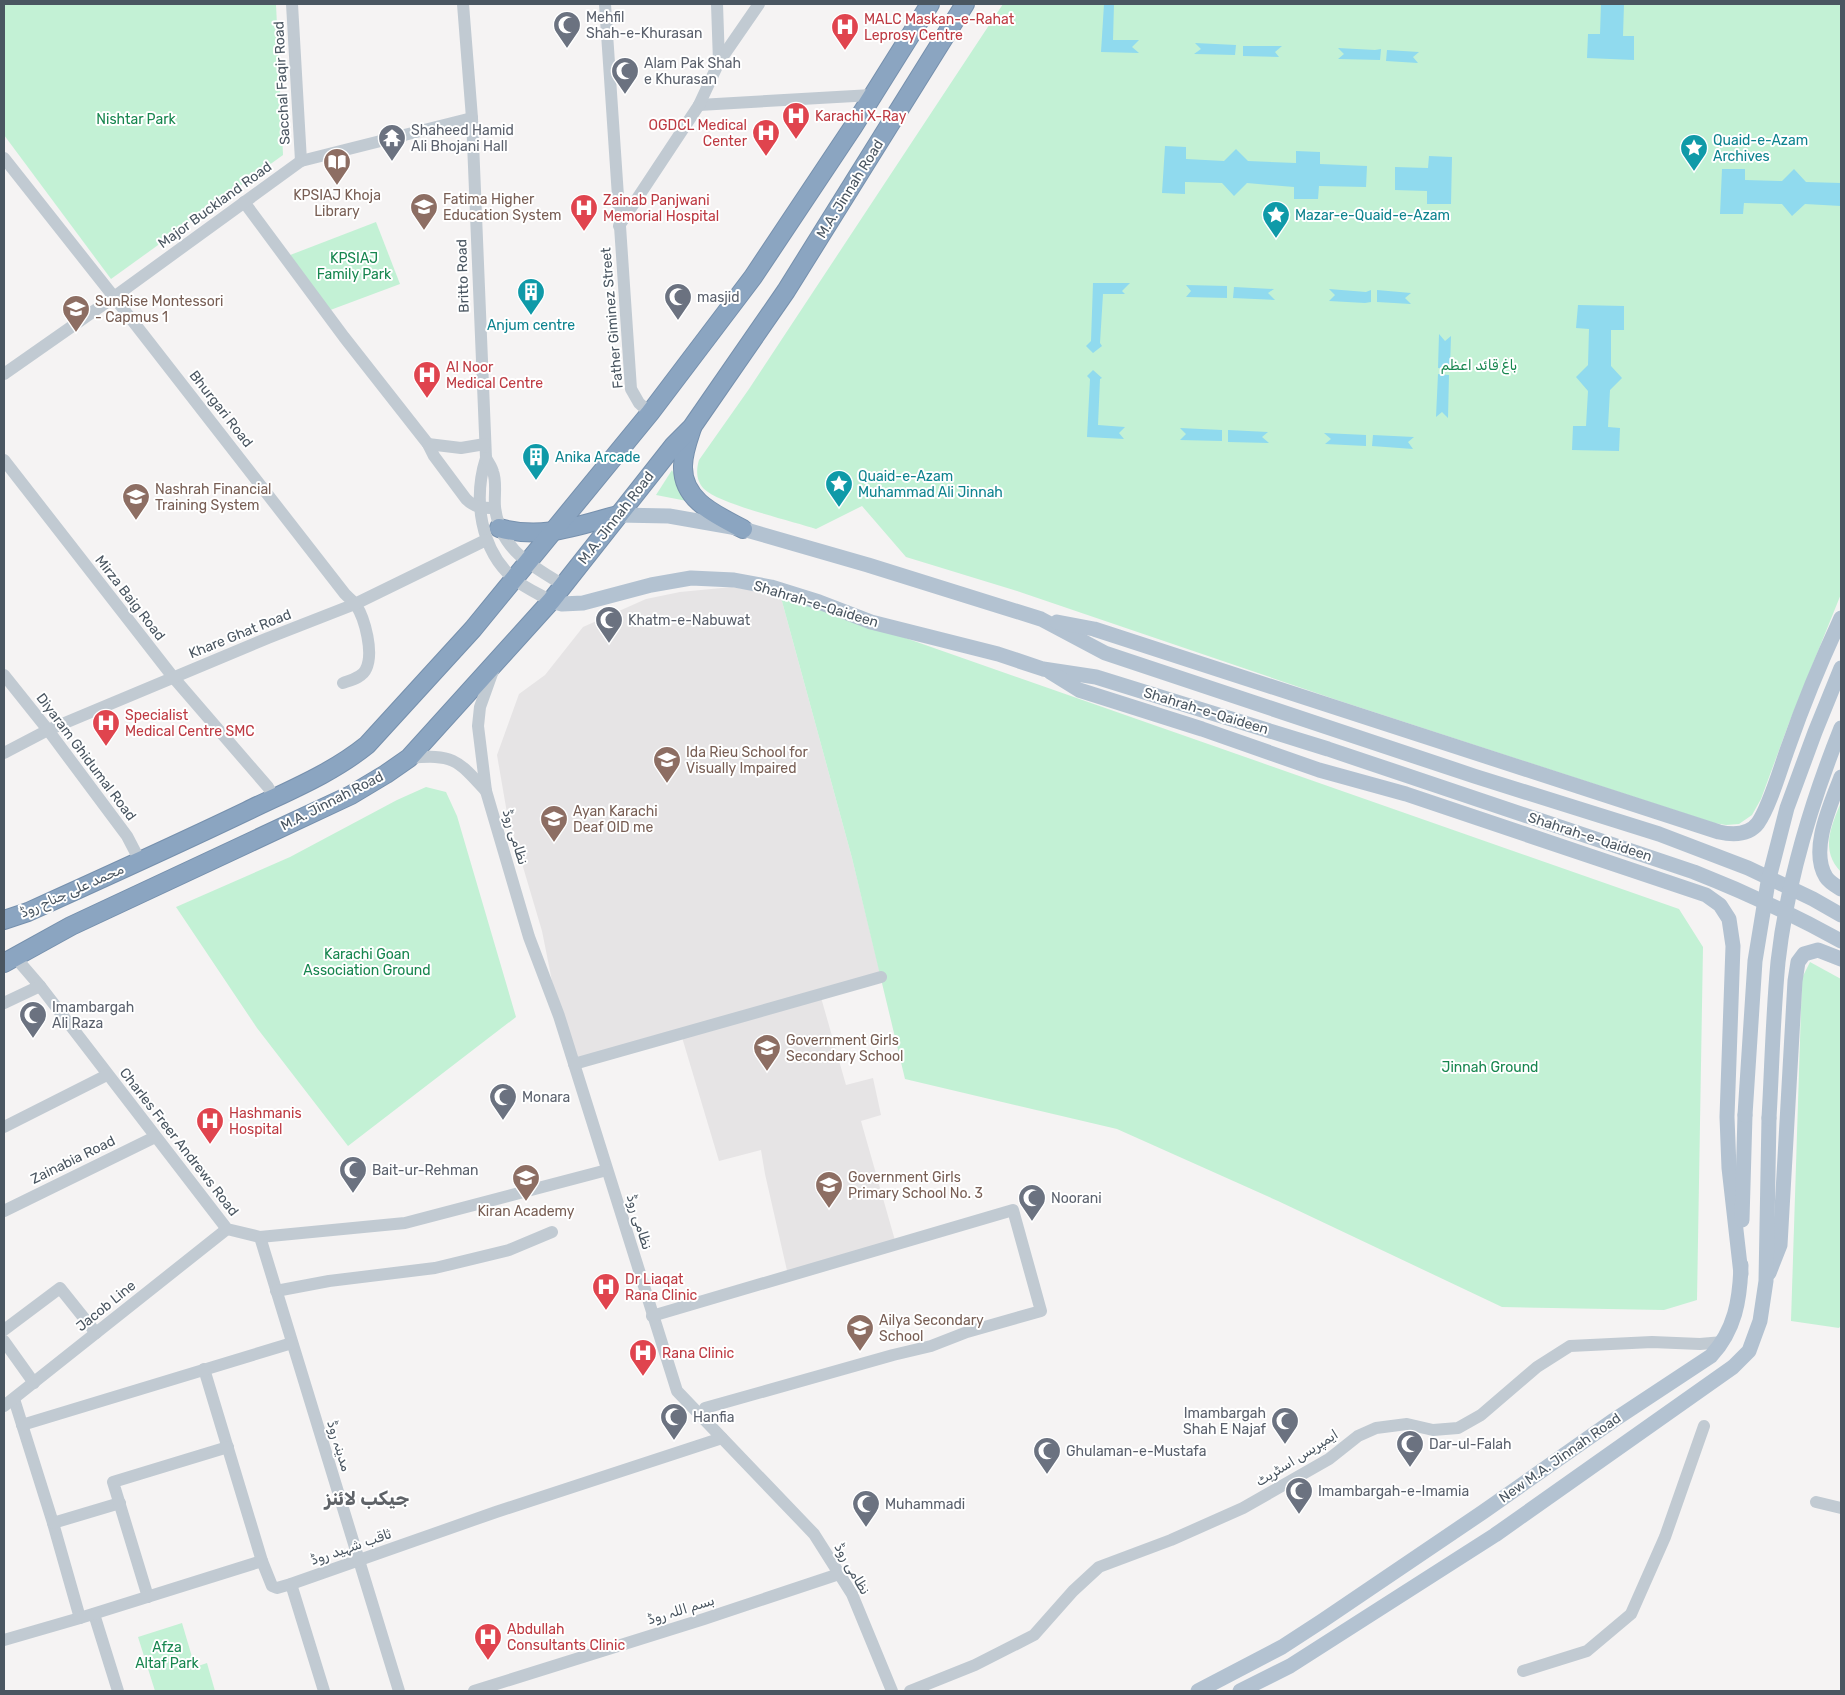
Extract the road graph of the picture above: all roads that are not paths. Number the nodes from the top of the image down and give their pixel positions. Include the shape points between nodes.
1 (292, 4) edge
2 (463, 4) edge
3 (605, 4) edge
4 (717, 4) edge
5 (759, 4) edge
6 (930, 4) edge
7 (966, 4) edge
8 (719, 62) junction
9 (872, 95) junction
10 (699, 105) junction
11 (472, 118) junction
12 (4, 158) edge
13 (301, 160) junction
14 (244, 202) junction
15 (619, 226) junction
16 (114, 297) junction
17 (4, 374) edge
18 (650, 413) junction
19 (692, 428) junction
20 (428, 444) junction
21 (485, 444) junction
22 (486, 458) junction
23 (4, 460) edge
24 (481, 508) junction
25 (496, 508) junction
26 (618, 516) junction
27 (499, 528) junction
28 (743, 529) junction
29 (552, 532) junction
30 (486, 540) junction
31 (527, 562) junction
32 (514, 579) junction
33 (563, 585) junction
34 (550, 602) junction
35 (355, 604) junction
36 (1841, 618) edge
37 (1041, 619) junction
38 (1105, 653) junction
39 (496, 663) junction
40 (1841, 668) edge
41 (1043, 669) junction
42 (4, 675) edge
43 (1096, 677) junction
44 (173, 678) junction
45 (344, 683) dead end
46 (1841, 728) edge
47 (48, 730) junction
48 (4, 753) edge
49 (409, 758) junction
50 (1841, 777) edge
51 (486, 792) junction
52 (274, 798) junction
53 (140, 861) junction
54 (1841, 888) edge
55 (1841, 915) edge
56 (4, 920) edge
57 (1841, 941) edge
58 (1841, 959) edge
59 (10, 960) edge
60 (881, 977) dead end
61 (40, 986) junction
62 (4, 1003) edge
63 (574, 1064) junction
64 (107, 1075) junction
65 (4, 1127) edge
66 (155, 1137) junction
67 (606, 1170) junction
68 (4, 1211) edge
69 (227, 1229) junction
70 (552, 1232) dead end
71 (260, 1238) junction
72 (1741, 1274) junction
73 (1766, 1281) junction
74 (276, 1291) junction
75 (652, 1316) junction
76 (4, 1330) edge
77 (96, 1333) junction
78 (4, 1341) edge
79 (1723, 1342) junction
80 (292, 1343) junction
81 (204, 1369) junction
82 (34, 1383) junction
83 (9, 1403) edge
84 (705, 1408) dead end
85 (22, 1425) junction
86 (1704, 1426) dead end
87 (722, 1438) junction
88 (228, 1447) junction
89 (1816, 1502) dead end
90 (120, 1503) junction
91 (1841, 1508) edge
92 (53, 1523) junction
93 (262, 1561) junction
94 (359, 1561) junction
95 (839, 1574) junction
96 (291, 1584) junction
97 (148, 1597) junction
98 (94, 1614) junction
99 (80, 1618) junction
100 (4, 1640) edge
101 (1523, 1671) dead end
102 (118, 1691) edge
103 (324, 1691) edge
104 (399, 1691) edge
105 (474, 1691) edge
106 (892, 1691) edge
107 (910, 1691) edge
108 (1198, 1691) edge
109 (1240, 1691) edge

1 - 13 street, Sacchal Faqir Road
2 - 11 street, Britto Road
3 - 15 street, Father Giminez Street
4 - 8 street
5 - 8 street
6 - 9 highway, M.A. Jinnah Road
7 - 19 highway, M.A. Jinnah Road via 786,291
8 - 10 street
9 - 10 street
9 - 18 highway, M.A. Jinnah Road via 753,277
10 - 15 street
11 - 13 street, Major Buckland Road
11 - 21 street, Britto Road
12 - 16 street, Bhurgari Road
13 - 14 street, Major Buckland Road
14 - 16 street, Major Buckland Road
14 - 20 street
15 - 18 street, Father Giminez Street via 631,389
16 - 17 street, Major Buckland Road
16 - 35 street, Bhurgari Road
18 - 29 highway, M.A. Jinnah Road
19 - 26 highway, M.A. Jinnah Road via 674,445
19 - 28 highway via 683,465 686,485 695,500
20 - 21 street via 460,448
20 - 24 street via 466,499
21 - 22 street, Britto Road
22 - 24 street, Britto Road via 481,473
22 - 25 street, Britto Road via 494,472
23 - 44 street, Mirza Baig Road
24 - 25 street
24 - 30 street, Britto Road
25 - 27 street, Britto Road
26 - 28 main road, Shahrah-e-Qaideen via 669,516
26 - 29 highway
26 - 33 highway, M.A. Jinnah Road
27 - 29 highway via 526,534
27 - 31 street, Britto Road via 506,542
28 - 37 main road, Shahrah-e-Qaideen via 868,564
29 - 31 highway, M.A. Jinnah Road
30 - 32 street, Britto Road
30 - 35 street, Khare Ghat Road
31 - 32 highway, M.A. Jinnah Road
31 - 33 street, Britto Road
32 - 34 street, Britto Road
32 - 52 highway, M.A. Jinnah Road via 367,745 350,759
33 - 34 highway, M.A. Jinnah Road
34 - 39 highway, M.A. Jinnah Road
34 - 41 main road, Shahrah-e-Qaideen via 583,603 672,580 734,580 771,587 871,622 998,654
35 - 44 street, Khare Ghat Road
35 - 45 street, Bhurgari Road via 366,632 369,653 366,669 360,677
36 - 37 main road via 1757,825 1743,833 1731,834 1094,629
37 - 38 main road, Shahrah-e-Qaideen
38 - 43 main road
38 - 55 main road, Shahrah-e-Qaideen via 1658,834 1748,868
39 - 49 highway, M.A. Jinnah Road
39 - 51 street, نظامی روڈ via 480,707 478,726
40 - 72 main road, New M.A. Jinnah Road, bridge via 1787,808 1768,882 1755,962 1745,1115
41 - 43 main road, Shahrah-e-Qaideen
41 - 72 main road via 1080,690 1636,870 1706,895 1720,905 1729,919 1733,946 1728,1168
42 - 47 street, Diyaram Ghidumal Road
43 - 57 main road, Shahrah-e-Qaideen via 1328,749 1685,869 1738,890
44 - 47 street, Khare Ghat Road
44 - 52 street, Mirza Baig Road
46 - 73 main road, New M.A. Jinnah Road, bridge via 1822,779 1792,882 1778,962 1769,1118
47 - 48 street, Khare Ghat Road
47 - 53 street, Diyaram Ghidumal Road via 127,836
49 - 51 street, نظامی روڈ via 436,756 453,760
49 - 59 highway, M.A. Jinnah Road via 352,795 71,926
50 - 54 main road via 1820,841 1821,864 1826,878
51 - 63 street, نظامی روڈ via 529,937
52 - 53 highway, M.A. Jinnah Road
53 - 56 highway, محمد علی جناح روڈ
58 - 73 main road via 1818,950 1804,954 1798,962 1780,1245
59 - 61 street, Charles Freer Andrews Road
60 - 63 street
61 - 62 street
61 - 64 street, Charles Freer Andrews Road
63 - 67 street, نظامی روڈ
64 - 65 street
64 - 66 street, Charles Freer Andrews Road
66 - 68 street, Zainabia Road
66 - 69 street, Charles Freer Andrews Road
67 - 71 street, Charles Freer Andrews Road via 405,1223
67 - 75 street, نظامی روڈ
69 - 71 street, Charles Freer Andrews Road
69 - 77 street, Jacob Line
70 - 74 street via 509,1250 435,1268
71 - 74 street, مدینہ روڈ
72 - 79 main road, New M.A. Jinnah Road via 1732,1324
73 - 109 main road, New M.A. Jinnah Road via 1760,1322 1752,1344 1733,1367 1495,1535 1297,1662
74 - 80 street, مدینہ روڈ
75 - 84 street via 1013,1210 1041,1311 931,1346
75 - 87 street, نظامی روڈ via 677,1392
76 - 77 street via 60,1288
77 - 82 street, Jacob Line
78 - 82 street
79 - 107 street, ایمپریس اسٹریٹ via 1570,1346 1537,1367 1478,1417 1458,1428 1433,1430 1407,1424 1376,1428 1243,1508 1099,1567 1034,1635 975,1665
79 - 108 main road, New M.A. Jinnah Road via 1711,1356 1282,1648
80 - 81 street
80 - 94 street, مدینہ روڈ
81 - 85 street
81 - 88 street
82 - 83 street, Jacob Line
83 - 85 street
85 - 92 street
86 - 101 street via 1666,1537 1631,1614 1587,1651
87 - 94 street, ثاقب شہید روڈ
87 - 95 street, نظامی روڈ via 814,1534
88 - 90 street via 114,1482
88 - 93 street
89 - 91 street
90 - 92 street
90 - 97 street
92 - 99 street
93 - 96 street, ثاقب شہید روڈ via 272,1586 277,1588
93 - 97 street
94 - 96 street, ثاقب شہید روڈ
94 - 104 street, مدینہ روڈ
95 - 105 street, بسم اللہ روڈ
95 - 106 street, نظامی روڈ via 852,1594
96 - 103 street
97 - 98 street
98 - 99 street
98 - 102 street
99 - 100 street

